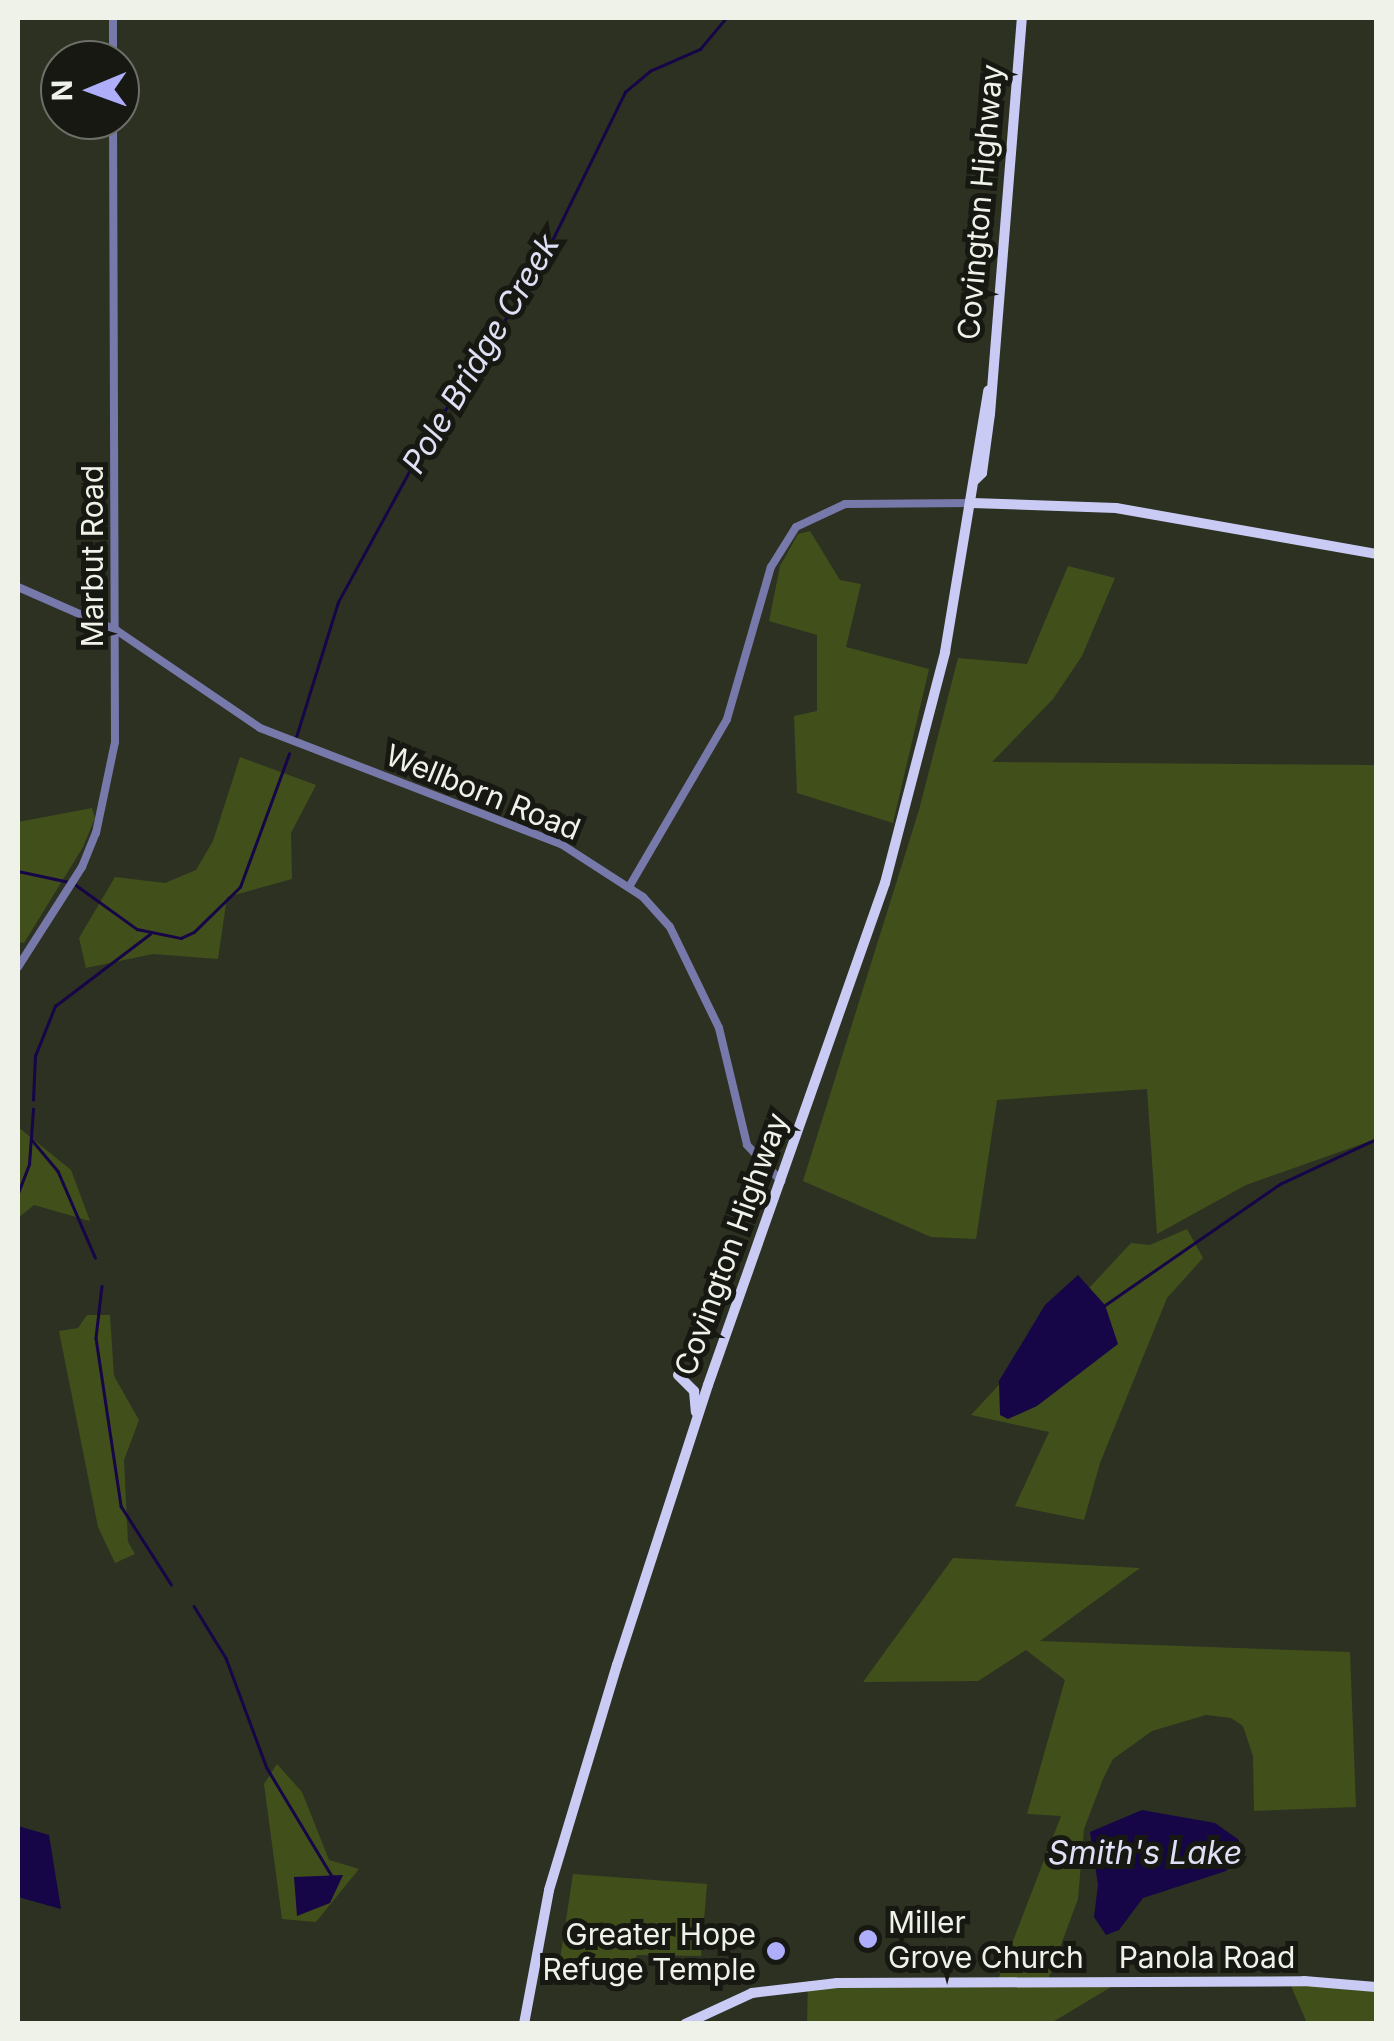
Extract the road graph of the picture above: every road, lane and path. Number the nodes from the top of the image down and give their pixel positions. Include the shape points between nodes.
1 (1022, 18) edge
2 (113, 140) edge
3 (972, 503) junction
4 (1376, 554) edge
5 (18, 587) edge
6 (116, 630) junction
7 (133, 640) junction
8 (116, 647) junction
9 (629, 888) junction
10 (18, 967) edge
11 (781, 1181) junction
12 (678, 1375) dead end
13 (697, 1417) junction
14 (1376, 1987) edge
15 (524, 2024) edge
16 (685, 2024) edge

1 - 3 main road, Covington Highway
2 - 6 street, Marbut Road
3 - 4 main road via 1116,508
3 - 9 street via 845,504 796,527 771,567 727,720
3 - 11 main road, Covington Highway via 945,652 886,883
5 - 6 street, Wellborn Road
6 - 7 street, Wellborn Road
6 - 8 street, Marbut Road
7 - 8 street
7 - 9 street, Wellborn Road via 260,728 562,844
8 - 10 street, Marbut Road via 114,742 96,833 82,868
9 - 11 street, Wellborn Road via 670,927 686,955 727,1052 743,1135
11 - 13 main road, Covington Highway
12 - 13 main road via 694,1391
13 - 15 main road, Covington Highway via 549,1890
14 - 16 main road, Panola Road via 1304,1981 837,1983 752,1993

